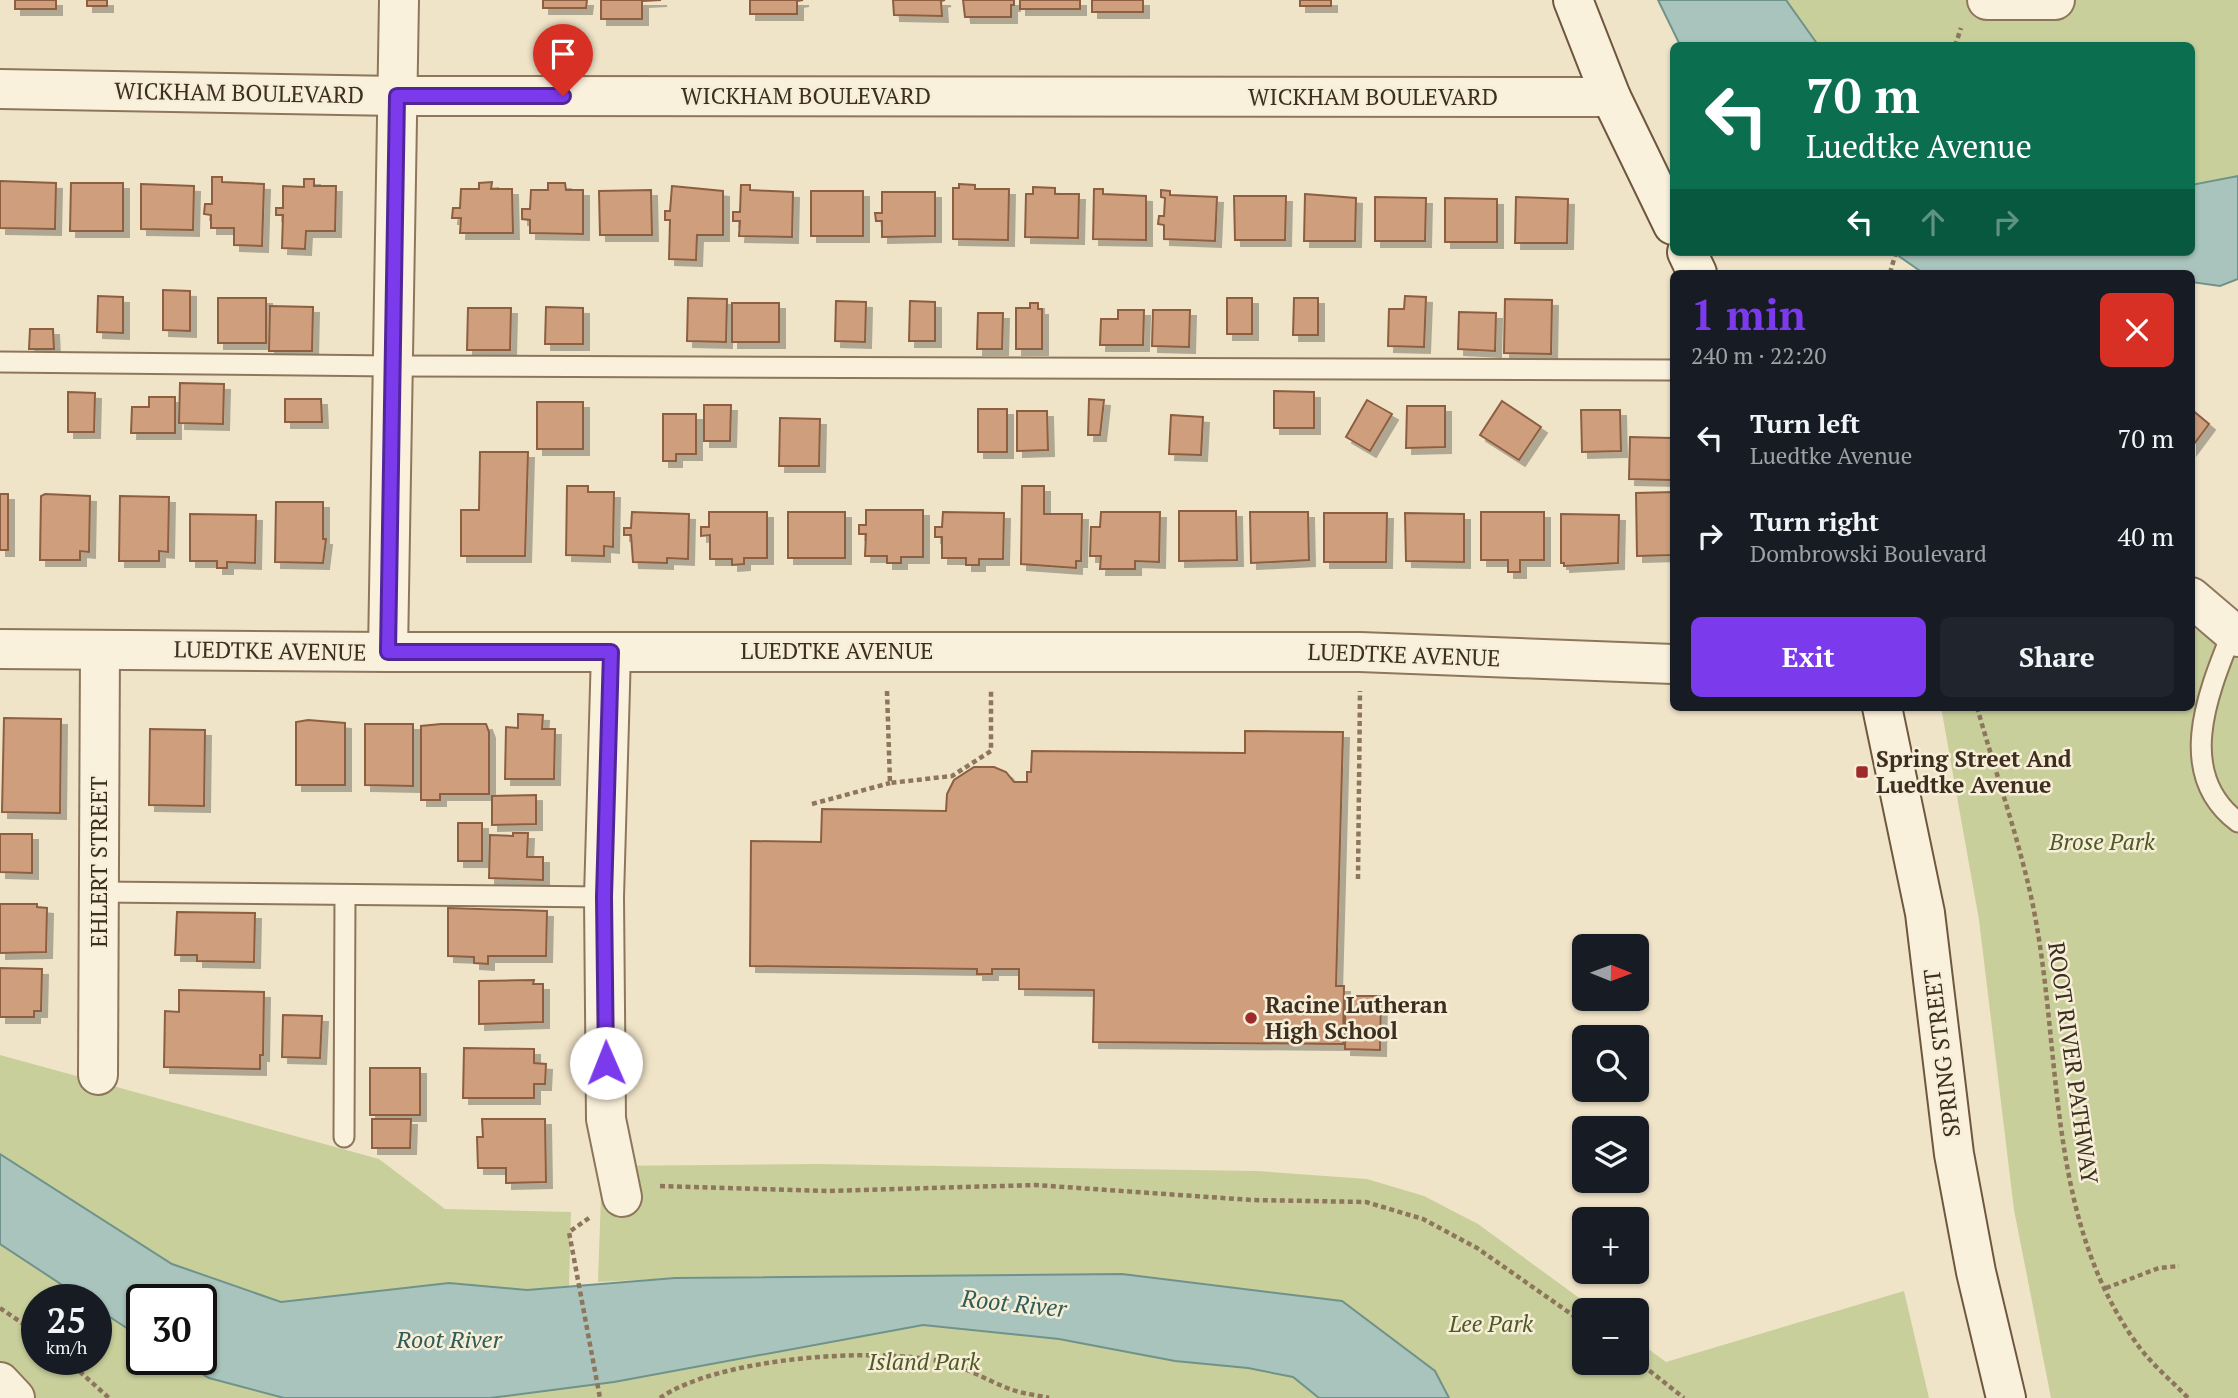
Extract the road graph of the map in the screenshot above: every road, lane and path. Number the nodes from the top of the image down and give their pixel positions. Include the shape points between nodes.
1 (399, 0) edge
2 (1573, 0) edge
3 (1987, 0) edge
4 (2054, 0) edge
5 (0, 89) edge
6 (397, 96) junction
7 (1611, 97) junction
8 (1670, 219) edge
9 (0, 362) edge
10 (393, 366) junction
11 (1670, 370) edge
12 (2195, 600) edge
13 (2235, 635) edge
14 (0, 649) edge
15 (100, 650) junction
16 (991, 651) junction
17 (388, 652) junction
18 (611, 652) junction
19 (885, 652) junction
20 (1360, 652) junction
21 (1670, 664) edge
22 (1883, 711) edge
23 (1978, 711) edge
24 (890, 783) junction
25 (812, 804) dead end
26 (2238, 822) edge
27 (1358, 879) dead end
28 (99, 892) junction
29 (345, 895) junction
30 (604, 897) junction
31 (97, 1075) dead end
32 (344, 1137) dead end
33 (622, 1197) junction
34 (2179, 1266) dead end
35 (2106, 1288) junction
36 (0, 1308) edge
37 (1572, 1315) edge
38 (21, 1322) edge
39 (1649, 1370) edge
40 (84, 1375) edge
41 (0, 1382) edge
42 (15, 1398) edge
43 (110, 1398) edge
44 (600, 1398) edge
45 (660, 1398) edge
46 (1049, 1398) edge
47 (1684, 1398) edge
48 (2007, 1398) edge
49 (2188, 1398) edge

1 - 6 street
2 - 7 street
3 - 4 street
5 - 6 street, WICKHAM BOULEVARD
6 - 7 street, WICKHAM BOULEVARD
6 - 10 street
7 - 8 street
9 - 10 lane
10 - 11 lane
10 - 17 street
12 - 13 street
13 - 26 lane via 2210,688 2200,730 2207,784 2226,813
14 - 15 street, LUEDTKE AVENUE
15 - 17 street, LUEDTKE AVENUE
15 - 28 street, EHLERT STREET
16 - 19 street, LUEDTKE AVENUE
16 - 20 street, LUEDTKE AVENUE
16 - 24 path via 991,751 952,776
17 - 18 street, LUEDTKE AVENUE
18 - 19 street, LUEDTKE AVENUE
18 - 30 street
19 - 24 path
20 - 21 street, LUEDTKE AVENUE
20 - 27 path
22 - 48 street, SPRING STREET via 1925,913 1956,1168
23 - 35 path, ROOT RIVER PATHWAY via 2032,900 2065,1150 2087,1248
24 - 25 path
28 - 29 lane
28 - 31 street, EHLERT STREET
29 - 30 lane
29 - 32 lane
30 - 33 street via 606,1119
33 - 37 path via 666,1185 829,1191 1035,1185 1252,1200 1366,1202 1423,1219 1477,1248
33 - 44 path via 569,1232
34 - 35 path via 2159,1268
35 - 49 path, ROOT RIVER PATHWAY via 2136,1343
36 - 38 path
39 - 47 path
40 - 43 path
41 - 42 street
45 - 46 path via 677,1386 770,1363 886,1355 944,1362 1013,1390

